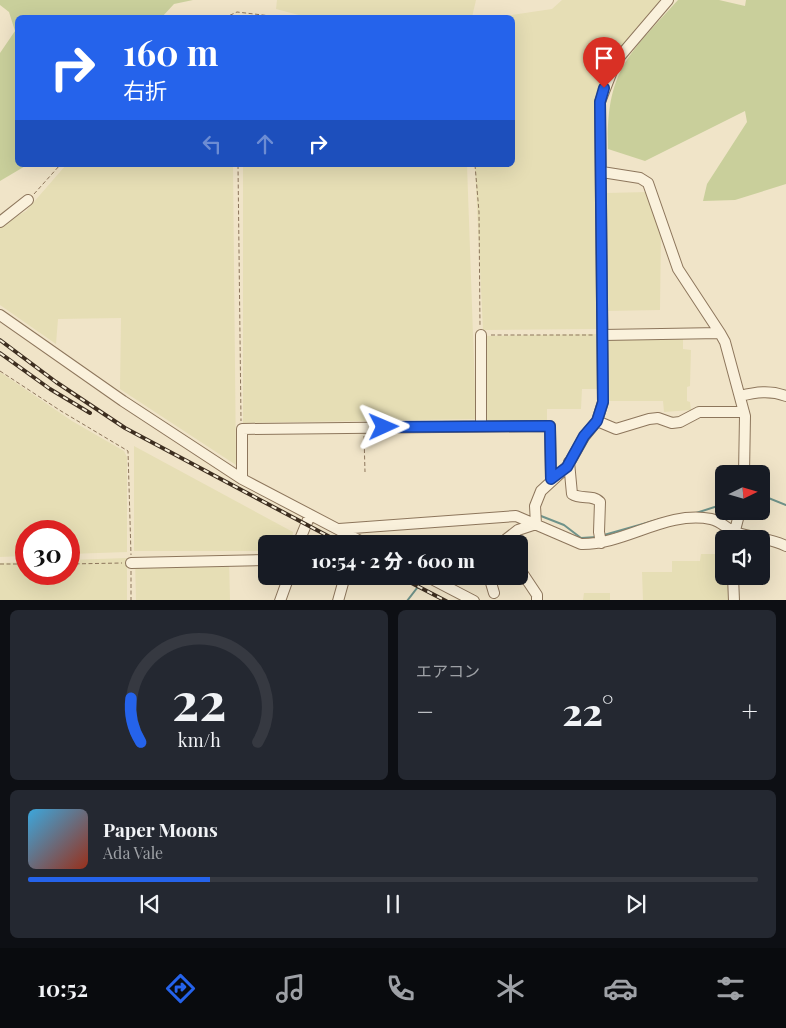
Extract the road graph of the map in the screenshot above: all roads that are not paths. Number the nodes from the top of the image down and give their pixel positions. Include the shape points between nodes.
1 (668, 0) edge
2 (602, 172) junction
3 (28, 200) road end
4 (0, 222) edge
5 (0, 315) edge
6 (720, 333) junction
7 (480, 335) road end
8 (603, 335) junction
9 (740, 396) junction
10 (786, 396) edge
11 (744, 412) junction
12 (597, 421) junction
13 (481, 426) junction
14 (569, 462) junction
15 (744, 465) edge
16 (242, 479) junction
17 (551, 479) junction
18 (310, 515) junction
19 (536, 524) junction
20 (339, 529) junction
21 (726, 530) edge
22 (302, 535) edge
23 (350, 535) edge
24 (512, 535) edge
25 (601, 538) junction
26 (770, 539) edge
27 (786, 546) edge
28 (258, 560) edge
29 (130, 563) road end
30 (528, 582) edge
31 (285, 585) edge
32 (342, 585) edge
33 (444, 585) edge
34 (492, 585) edge
35 (733, 585) edge
36 (494, 593) dead end
37 (280, 600) edge
38 (338, 600) edge
39 (474, 600) edge
40 (537, 600) edge
41 (734, 600) edge

1 - 2 street via 616,61 604,88 600,102
2 - 6 street via 640,178 648,183 678,269
2 - 8 street
3 - 4 street
5 - 16 street via 122,401
6 - 8 street
6 - 9 street
7 - 13 street
8 - 12 street via 603,402
9 - 10 street via 754,392
9 - 11 street
11 - 12 street via 699,412 680,422 658,418 616,429
11 - 15 street
12 - 14 street
13 - 16 street via 242,429
13 - 17 street via 550,426
14 - 17 street
14 - 25 street via 572,494 596,498 600,502
16 - 18 street
17 - 19 street via 535,506
18 - 20 street
18 - 22 street
19 - 20 street via 516,516
19 - 24 street
19 - 25 street via 581,544
20 - 23 street
21 - 25 street via 712,519 685,520
26 - 27 street
28 - 29 street
30 - 40 street
31 - 37 street
32 - 38 street
33 - 39 street
34 - 36 street
35 - 41 street

